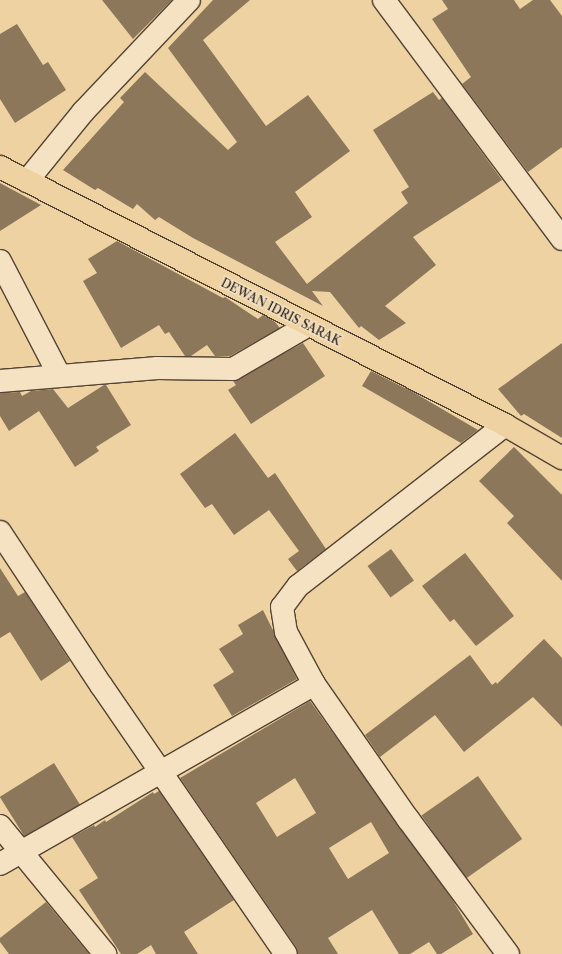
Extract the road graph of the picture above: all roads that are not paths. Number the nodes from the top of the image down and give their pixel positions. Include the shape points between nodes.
1 (189, 0) edge
2 (384, 0) edge
3 (0, 167) edge
4 (27, 181) junction
5 (562, 239) edge
6 (0, 261) edge
7 (307, 326) junction
8 (59, 375) junction
9 (0, 381) edge
10 (505, 425) junction
11 (562, 458) edge
12 (0, 532) edge
13 (314, 684) junction
14 (160, 772) junction
15 (0, 826) edge
16 (21, 851) junction
17 (0, 864) edge
18 (105, 954) edge
19 (286, 954) edge
20 (508, 954) edge

1 - 4 street via 83,112
2 - 5 street
3 - 4 main road, DEWAN IDRIS SARAK
4 - 7 main road, DEWAN IDRIS SARAK
6 - 8 street
7 - 8 street via 233,369 156,368
7 - 10 main road, DEWAN IDRIS SARAK
8 - 9 street
10 - 11 main road, DEWAN IDRIS SARAK
10 - 13 street via 298,586 282,607 286,632
12 - 14 street
13 - 14 street
13 - 20 street via 408,820
14 - 16 street
14 - 19 street
15 - 16 street
16 - 17 street
16 - 18 street

